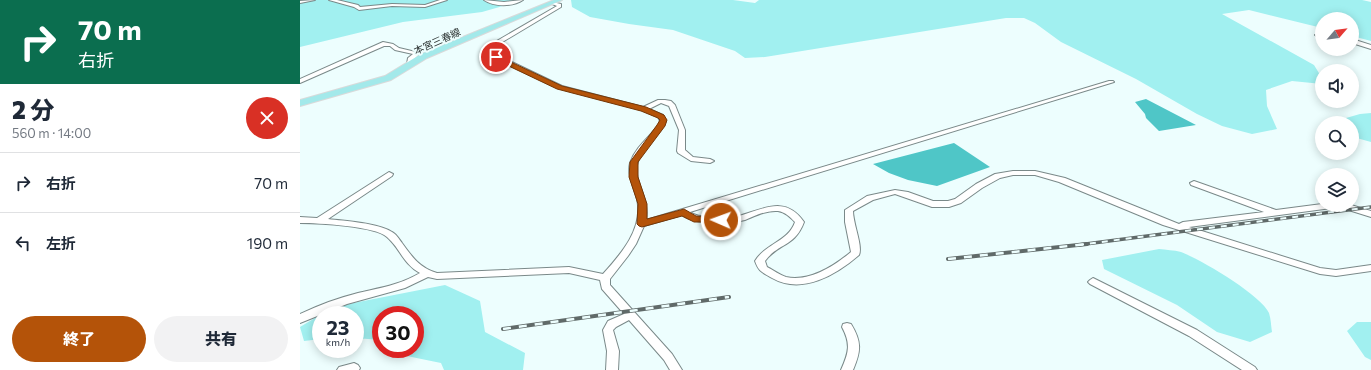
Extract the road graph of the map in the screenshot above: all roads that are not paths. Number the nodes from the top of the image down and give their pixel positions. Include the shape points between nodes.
1 (312, 0) edge
2 (331, 0) edge
3 (445, 0) edge
4 (486, 0) edge
5 (521, 0) edge
6 (555, 1) edge
7 (300, 2) edge
8 (1359, 43) edge
9 (1371, 47) edge
10 (410, 64) junction
11 (300, 81) edge
12 (1111, 82) dead end
13 (300, 103) edge
14 (644, 109) junction
15 (710, 161) dead end
16 (389, 174) dead end
17 (1194, 183) dead end
18 (1315, 208) edge
19 (1359, 210) edge
20 (684, 212) junction
21 (1276, 213) junction
22 (1371, 214) edge
23 (300, 220) edge
24 (319, 221) junction
25 (642, 224) junction
26 (1180, 226) junction
27 (1371, 268) edge
28 (426, 274) junction
29 (605, 278) junction
30 (1093, 282) dead end
31 (631, 315) junction
32 (300, 319) edge
33 (847, 327) dead end
34 (354, 368) dead end
35 (342, 370) edge
36 (612, 370) edge
37 (676, 370) edge
38 (847, 370) edge
39 (1251, 370) edge

1 - 7 street
2 - 3 street via 364,10 392,5 425,6
4 - 5 street via 504,3
6 - 10 main road, 本宮三春線
6 - 14 street via 559,7 497,43 491,49 492,55 560,87
8 - 9 street
10 - 11 street via 411,58 417,53 397,49 392,44 383,44
10 - 13 main road, 本宮三春線 via 379,82
12 - 20 street
14 - 15 street via 660,102 672,105 682,130 681,151 691,159
14 - 25 street via 661,116 663,120 634,162 634,177 642,204
16 - 24 street
17 - 21 street
18 - 21 street
19 - 22 street
20 - 25 street
20 - 26 street via 694,219 721,220 744,217 768,208 790,212 800,222 798,231 786,242 763,254 760,261 763,269 784,280 795,281 814,278 832,270 856,253 856,243 848,222 849,210 870,198 895,192 932,204 949,204 998,176 1013,173 1049,176
21 - 26 street
23 - 24 street
24 - 28 street via 370,227 387,232 394,237 411,263
25 - 29 street via 618,264
26 - 27 street via 1320,272 1336,273
28 - 29 street via 448,277 569,270
28 - 32 street via 402,286 343,302
29 - 31 street via 605,286
30 - 39 street via 1193,333
31 - 36 street via 612,324 608,330 613,351
31 - 37 street via 668,357
33 - 38 street via 853,335 855,348
34 - 35 street

